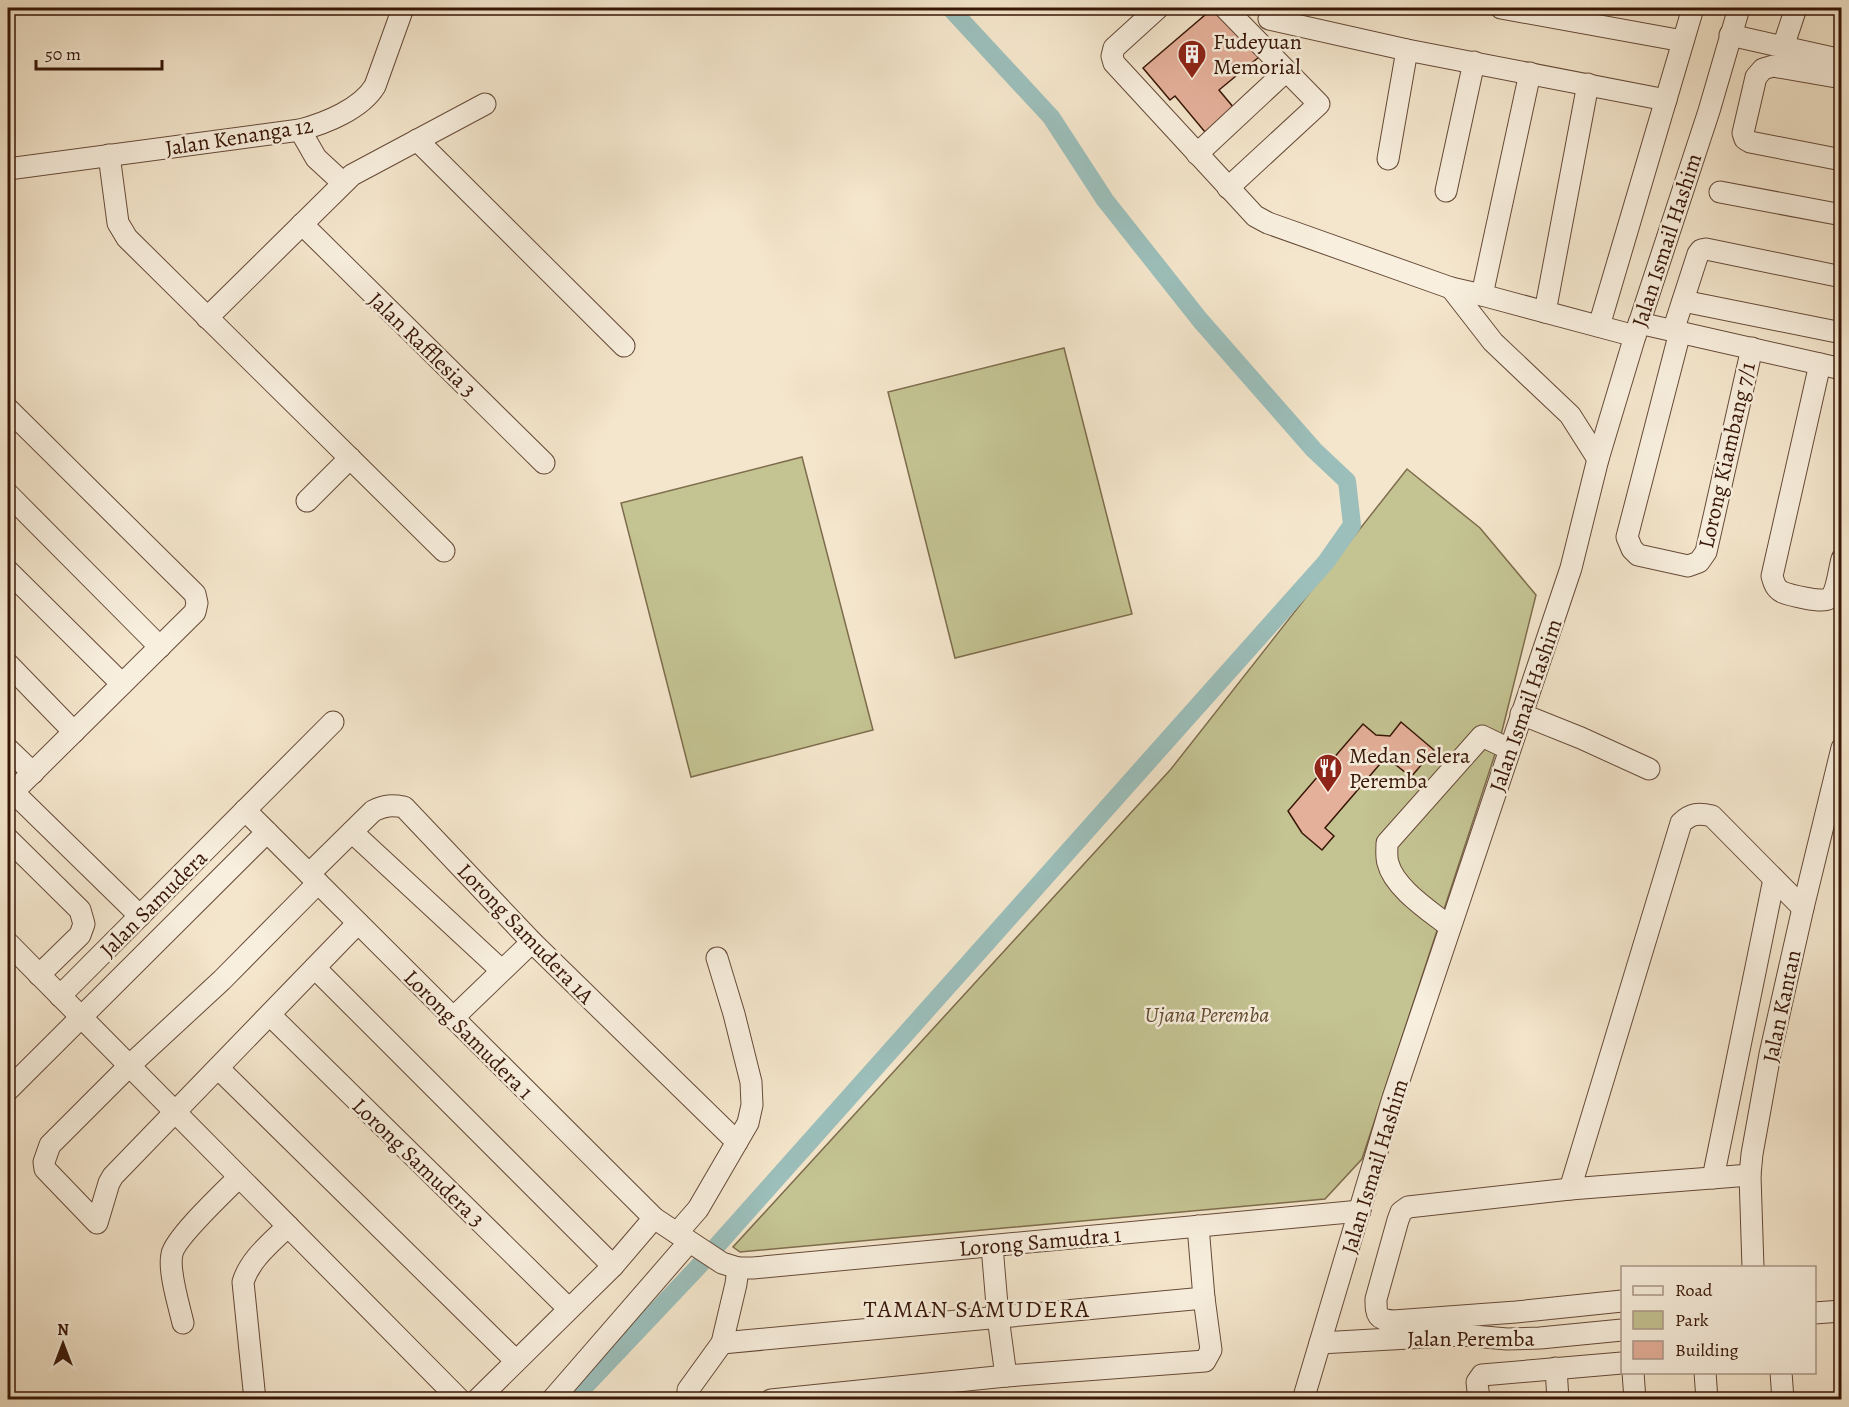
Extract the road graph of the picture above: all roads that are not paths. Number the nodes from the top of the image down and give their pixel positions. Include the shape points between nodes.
1 (403, 8) edge
2 (1158, 8) edge
3 (1225, 8) edge
4 (1501, 8) edge
5 (1693, 8) edge
6 (1739, 8) edge
7 (1796, 8) edge
8 (1269, 19) dead end
9 (1730, 35) junction
10 (1683, 41) junction
11 (1783, 47) junction
12 (1407, 50) junction
13 (1842, 60) edge
14 (1474, 62) junction
15 (1286, 71) junction
16 (1530, 73) junction
17 (1842, 78) edge
18 (1588, 84) junction
19 (1665, 100) junction
20 (485, 104) dead end
21 (300, 130) junction
22 (417, 140) junction
23 (1197, 154) junction
24 (109, 155) junction
25 (1388, 159) dead end
26 (1842, 160) edge
27 (8, 169) edge
28 (343, 183) junction
29 (1228, 188) junction
30 (1446, 191) dead end
31 (1720, 192) dead end
32 (1842, 215) edge
33 (302, 225) junction
34 (1842, 277) edge
35 (1451, 288) junction
36 (1482, 295) junction
37 (1683, 300) junction
38 (1545, 312) junction
39 (207, 318) junction
40 (1599, 326) junction
41 (1637, 329) junction
42 (1677, 332) junction
43 (1842, 333) edge
44 (624, 346) dead end
45 (1752, 348) junction
46 (1820, 364) junction
47 (1842, 369) edge
48 (8, 409) edge
49 (350, 459) junction
50 (1598, 459) junction
51 (544, 463) dead end
52 (8, 494) edge
53 (307, 501) dead end
54 (444, 551) dead end
55 (1842, 559) edge
56 (8, 571) edge
57 (160, 647) junction
58 (8, 664) edge
59 (122, 684) junction
60 (1521, 714) junction
61 (333, 722) dead end
62 (74, 732) junction
63 (8, 748) edge
64 (1842, 748) edge
65 (1509, 749) junction
66 (1649, 769) dead end
67 (33, 773) junction
68 (9, 792) edge
69 (245, 810) junction
70 (267, 832) junction
71 (352, 832) junction
72 (9, 842) edge
73 (313, 878) junction
74 (1774, 879) junction
75 (1803, 908) junction
76 (140, 916) junction
77 (358, 923) junction
78 (1450, 927) junction
79 (532, 942) junction
80 (8, 943) edge
81 (717, 958) dead end
82 (315, 968) junction
83 (501, 970) junction
84 (39, 975) junction
85 (60, 996) junction
86 (270, 1015) junction
87 (81, 1017) junction
88 (453, 1018) junction
89 (129, 1066) junction
90 (218, 1068) junction
91 (8, 1090) edge
92 (175, 1112) junction
93 (737, 1142) junction
94 (1750, 1175) junction
95 (239, 1177) junction
96 (1713, 1178) junction
97 (1569, 1189) junction
98 (1360, 1211) junction
99 (654, 1218) junction
100 (288, 1226) junction
101 (1198, 1227) junction
102 (689, 1241) junction
103 (992, 1246) junction
104 (613, 1266) junction
105 (730, 1266) junction
106 (1753, 1266) edge
107 (1204, 1298) junction
108 (1621, 1301) edge
109 (569, 1309) junction
110 (1842, 1311) edge
111 (1816, 1313) edge
112 (998, 1317) junction
113 (183, 1323) dead end
114 (1621, 1330) edge
115 (722, 1343) junction
116 (1320, 1343) junction
117 (516, 1361) junction
118 (1621, 1363) edge
119 (1556, 1368) junction
120 (1633, 1374) edge
121 (1705, 1374) edge
122 (1781, 1374) edge
123 (1006, 1376) junction
124 (255, 1400) edge
125 (460, 1400) edge
126 (477, 1400) edge
127 (552, 1400) edge
128 (688, 1400) edge
129 (771, 1400) edge
130 (1303, 1400) edge
131 (1479, 1400) edge
132 (1557, 1400) edge
133 (1635, 1400) edge
134 (1707, 1400) edge
135 (1783, 1400) edge

1 - 21 street, Jalan Kenanga 12 via 369,95 318,125
2 - 23 street via 1114,48 1112,56 1114,63
3 - 15 street
4 - 10 street
5 - 10 street
6 - 9 street, Jalan Ismail Hashim
7 - 11 street
8 - 12 street
9 - 11 street
9 - 41 street, Jalan Ismail Hashim
10 - 19 street
11 - 13 street
12 - 14 street
12 - 25 street
14 - 16 street
14 - 30 street
15 - 23 street
15 - 29 street via 1319,104
16 - 18 street
16 - 36 street
17 - 26 street via 1773,66 1763,69 1756,77 1743,133 1750,142
18 - 19 street
18 - 38 street
19 - 40 street
20 - 22 street
21 - 24 street, Jalan Kenanga 12
21 - 28 street via 316,158
22 - 28 street
22 - 44 street
23 - 29 street
24 - 27 street, Jalan Kenanga 12
24 - 39 street via 118,223 127,238
28 - 33 street
29 - 35 street via 1255,216 1268,223
31 - 32 street
33 - 39 street
33 - 51 street, Jalan Rafflesia 3
34 - 37 street via 1706,249 1698,254
35 - 36 street
35 - 50 street via 1492,342 1570,415
36 - 38 street
37 - 42 street
37 - 43 street
38 - 40 street
39 - 49 street
40 - 41 street
41 - 42 street
41 - 50 street, Jalan Ismail Hashim
42 - 45 street
42 - 45 street, Lorong Kiambang 7/1 via 1627,537 1638,555 1688,566 1699,562 1706,552
45 - 46 street
46 - 47 street
46 - 55 street via 1772,576 1775,586 1782,592 1820,601 1828,599 1834,592
48 - 57 street via 195,594 195,612
49 - 53 street
49 - 54 street
50 - 60 street, Jalan Ismail Hashim via 1571,567
52 - 57 street
56 - 59 street
57 - 59 street
58 - 62 street
59 - 62 street
60 - 65 street, Jalan Ismail Hashim
60 - 66 street
61 - 69 street, Jalan Samudera
62 - 67 street
63 - 67 street
64 - 75 street, Jalan Kantan
65 - 78 street, Jalan Ismail Hashim
65 - 78 street via 1482,736 1387,843 1392,875
67 - 68 street
68 - 76 street
69 - 70 street, Lorong Samudera 1
69 - 76 street, Jalan Samudera
70 - 73 street, Lorong Samudera 1
70 - 87 street
71 - 73 street, Lorong Samudera 1A
71 - 79 street, Lorong Samudera 1A via 382,807 404,807
71 - 83 street
72 - 84 street via 80,910 84,924 80,935
73 - 77 street, Lorong Samudera 1
73 - 89 street, Lorong Samudera 1A via 222,980
74 - 75 street
74 - 96 street
74 - 97 street via 1712,816 1696,814 1682,823
75 - 94 street, Jalan Kantan via 1770,1054
76 - 85 street, Jalan Samudera
77 - 82 street
77 - 88 street, Lorong Samudera 1
78 - 98 street, Jalan Ismail Hashim
79 - 83 street
79 - 93 street, Lorong Samudera 1A
80 - 84 street
81 - 93 street via 751,1082 748,1123
82 - 86 street
82 - 104 street
83 - 88 street
84 - 85 street
85 - 87 street
86 - 90 street
86 - 109 street, Lorong Samudera 3
87 - 89 street
87 - 91 street
88 - 99 street, Lorong Samudera 1
89 - 92 street
89 - 92 street, Lorong Samudera 1A via 50,1144 44,1162 45,1169 97,1223 113,1176
90 - 92 street
90 - 117 street
92 - 95 street
93 - 102 street via 698,1209
94 - 96 street
94 - 106 street, Jalan Kantan
95 - 100 street
95 - 113 street via 181,1237 172,1252 171,1267
96 - 97 street
97 - 108 street via 1408,1207 1401,1212 1376,1299 1379,1317 1385,1321 1405,1320
98 - 101 street, Lorong Samudra 1
98 - 116 street, Jalan Ismail Hashim
99 - 102 street, Lorong Samudera 1
99 - 104 street
100 - 124 street via 246,1270 243,1282
100 - 125 street
101 - 103 street, Lorong Samudra 1
101 - 107 street
102 - 105 street, Lorong Samudera 1
102 - 127 street
103 - 105 street, Lorong Samudra 1 via 753,1268
103 - 112 street
104 - 109 street
105 - 115 street via 736,1284
107 - 112 street
107 - 123 street via 1211,1350 1205,1361
109 - 117 street
110 - 111 street
112 - 115 street
112 - 123 street
114 - 116 street, Jalan Peremba via 1540,1338 1462,1335
115 - 128 street via 688,1390
116 - 130 street, Jalan Ismail Hashim
117 - 126 street
118 - 119 street
119 - 131 street via 1482,1375 1478,1382
119 - 132 street
120 - 133 street
121 - 134 street
122 - 135 street
123 - 129 street

